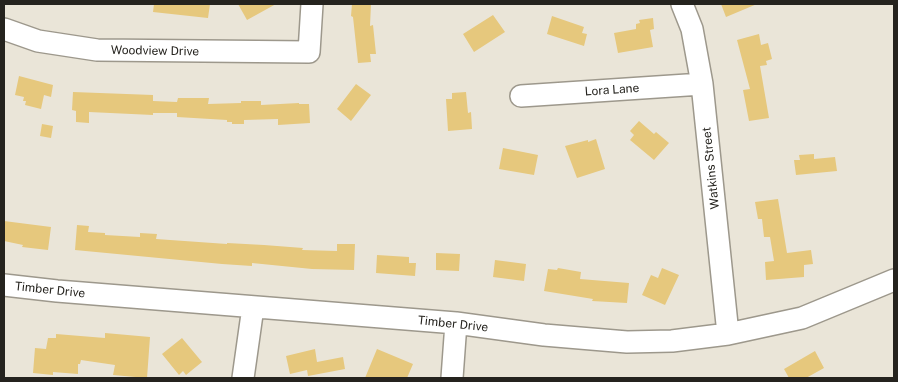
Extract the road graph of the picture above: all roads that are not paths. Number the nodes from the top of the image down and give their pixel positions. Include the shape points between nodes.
1 (312, 4) edge
2 (682, 4) edge
3 (4, 29) edge
4 (702, 84) junction
5 (521, 96) dead end
6 (894, 280) edge
7 (4, 286) edge
8 (253, 307) junction
9 (456, 323) junction
10 (728, 334) junction
11 (243, 378) edge
12 (452, 378) edge

1 - 3 street, Woodview Drive via 309,52 98,50 38,41
2 - 4 street, Watkins Street via 692,28
4 - 5 street, Lora Lane
4 - 10 street, Watkins Street
6 - 10 street, Timber Drive via 802,318
7 - 8 street, Timber Drive
8 - 9 street, Timber Drive
8 - 11 street
9 - 10 street, Timber Drive via 627,342 672,341
9 - 12 street

